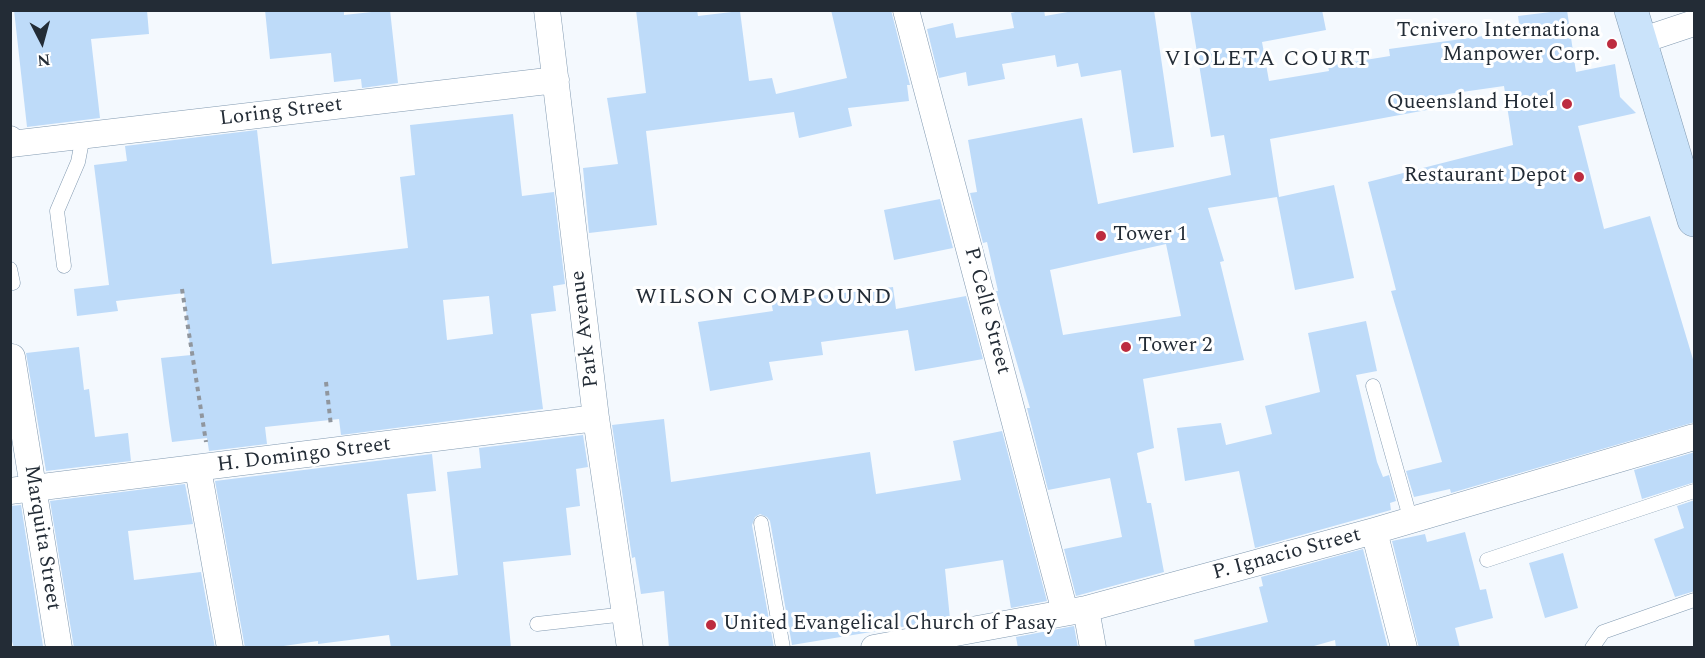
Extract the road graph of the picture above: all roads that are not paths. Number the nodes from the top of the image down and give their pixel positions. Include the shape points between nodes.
1 (547, 10) edge
2 (906, 10) edge
3 (1631, 10) edge
4 (1695, 22) edge
5 (1640, 41) junction
6 (556, 80) junction
7 (82, 136) junction
8 (11, 143) edge
9 (1695, 220) edge
10 (64, 266) dead end
11 (12, 357) dead end
12 (1373, 386) dead end
13 (596, 418) junction
14 (1695, 437) edge
15 (204, 468) junction
16 (22, 490) edge
17 (1695, 491) edge
18 (1411, 521) junction
19 (760, 523) dead end
20 (1374, 531) junction
21 (1487, 560) dead end
22 (1695, 600) edge
23 (1075, 610) junction
24 (626, 614) junction
25 (537, 624) dead end
26 (59, 648) edge
27 (230, 648) edge
28 (630, 648) edge
29 (783, 648) edge
30 (874, 648) edge
31 (1093, 648) edge
32 (1404, 648) edge
33 (1593, 648) edge

1 - 6 street, Park Avenue
2 - 23 street, P. Celle Street
3 - 5 main road
4 - 5 street
5 - 9 main road
6 - 7 street, Loring Street
6 - 13 street, Park Avenue
7 - 8 street, Loring Street
7 - 10 lane via 78,162 57,211
11 - 16 street, Marquita Street
12 - 18 lane
13 - 15 street, H. Domingo Street
13 - 24 street, Park Avenue
14 - 18 street, P. Ignacio Street
15 - 16 street, H. Domingo Street
15 - 27 street
16 - 26 street, Marquita Street
17 - 21 lane
18 - 20 street, P. Ignacio Street
19 - 29 lane
20 - 23 street, P. Ignacio Street
20 - 32 street
22 - 33 lane via 1603,632
23 - 30 street, P. Ignacio Street
23 - 31 street, P. Celle Street
24 - 25 lane
24 - 28 street, Park Avenue

